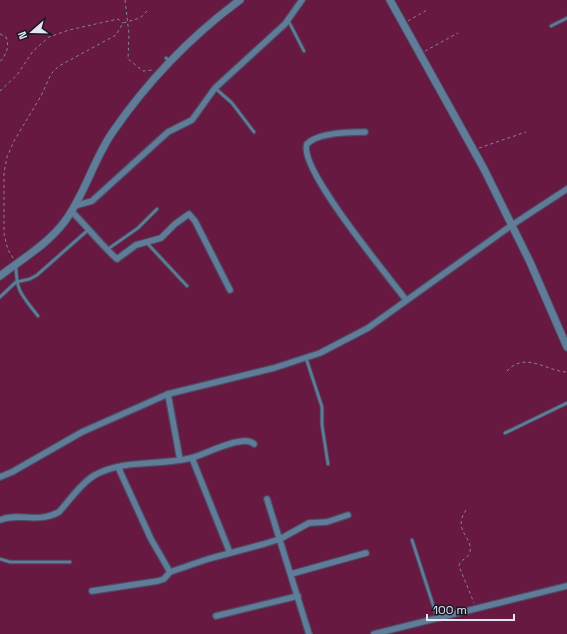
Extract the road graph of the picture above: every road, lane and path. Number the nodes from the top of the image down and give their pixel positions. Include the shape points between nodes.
1 (125, 0) edge
2 (240, 0) edge
3 (302, 0) edge
4 (390, 0) edge
5 (149, 9) dead end
6 (427, 10) dead end
7 (567, 18) edge
8 (288, 20) junction
9 (127, 22) junction
10 (123, 23) junction
11 (403, 24) junction
12 (551, 26) dead end
13 (458, 33) dead end
14 (0, 34) edge
15 (304, 51) dead end
16 (419, 54) junction
17 (0, 62) edge
18 (155, 68) dead end
19 (215, 88) junction
20 (0, 91) edge
21 (254, 132) dead end
22 (365, 132) dead end
23 (526, 132) dead end
24 (473, 150) junction
25 (567, 189) edge
26 (72, 208) junction
27 (157, 209) dead end
28 (512, 225) junction
29 (86, 226) junction
30 (147, 242) junction
31 (106, 250) junction
32 (16, 263) junction
33 (0, 276) edge
34 (16, 282) junction
35 (187, 286) dead end
36 (230, 290) dead end
37 (0, 297) edge
38 (406, 300) junction
39 (38, 316) dead end
40 (567, 347) edge
41 (306, 358) junction
42 (507, 371) dead end
43 (567, 372) edge
44 (168, 394) junction
45 (567, 403) edge
46 (505, 433) dead end
47 (254, 444) dead end
48 (192, 458) junction
49 (180, 460) junction
50 (328, 464) dead end
51 (118, 467) junction
52 (0, 477) edge
53 (267, 499) dead end
54 (466, 510) dead end
55 (348, 515) dead end
56 (0, 520) edge
57 (280, 539) junction
58 (412, 540) dead end
59 (366, 552) dead end
60 (230, 553) junction
61 (0, 559) edge
62 (70, 562) dead end
63 (170, 572) junction
64 (291, 574) junction
65 (567, 586) edge
66 (92, 591) dead end
67 (298, 596) junction
68 (476, 610) junction
69 (216, 616) dead end
70 (438, 619) junction
71 (309, 634) edge
72 (374, 634) edge

1 - 9 path
2 - 26 street via 168,60 112,133
3 - 8 street
4 - 11 street
5 - 9 path via 140,18
6 - 11 path
7 - 12 lane
8 - 15 lane
8 - 19 street
9 - 10 path
9 - 18 path via 128,59 143,71 148,72
10 - 20 path via 118,19 49,37 33,51 17,75
10 - 32 path via 116,35 59,66 51,74 7,157 4,173 4,234 8,250
11 - 16 street
13 - 16 path
14 - 17 path via 6,37 8,44 7,52
16 - 24 street
19 - 21 lane via 232,103
19 - 26 street via 192,120 157,141 100,196
22 - 38 street via 340,133 312,139 307,144 306,155 328,197
23 - 24 path
24 - 28 street
25 - 28 street
26 - 29 street
26 - 32 street via 64,222 44,243
27 - 31 lane via 138,228
28 - 38 street
28 - 40 street
29 - 31 street
29 - 34 lane via 37,275 30,280
30 - 31 street via 136,245 116,259
30 - 35 lane
30 - 36 street via 164,236 189,214
32 - 33 street
32 - 34 lane
34 - 37 lane
34 - 39 lane via 19,292
38 - 41 street via 368,328
41 - 44 street
41 - 50 lane via 322,407
42 - 43 path via 516,364 531,362 555,371
44 - 49 street
44 - 52 street via 82,432
45 - 46 lane
47 - 48 street via 246,440
48 - 49 street
48 - 60 street
49 - 51 street via 133,463
51 - 56 street via 96,475 51,516
51 - 63 street
53 - 57 street
54 - 68 path via 461,527 470,549 459,566
55 - 57 street via 327,522 304,525
57 - 60 street
57 - 64 street
58 - 70 lane
59 - 64 street
60 - 63 street
61 - 62 lane via 10,562
63 - 66 street via 158,581
64 - 67 street
65 - 68 street
67 - 69 street
67 - 71 street
68 - 70 street
70 - 72 street

